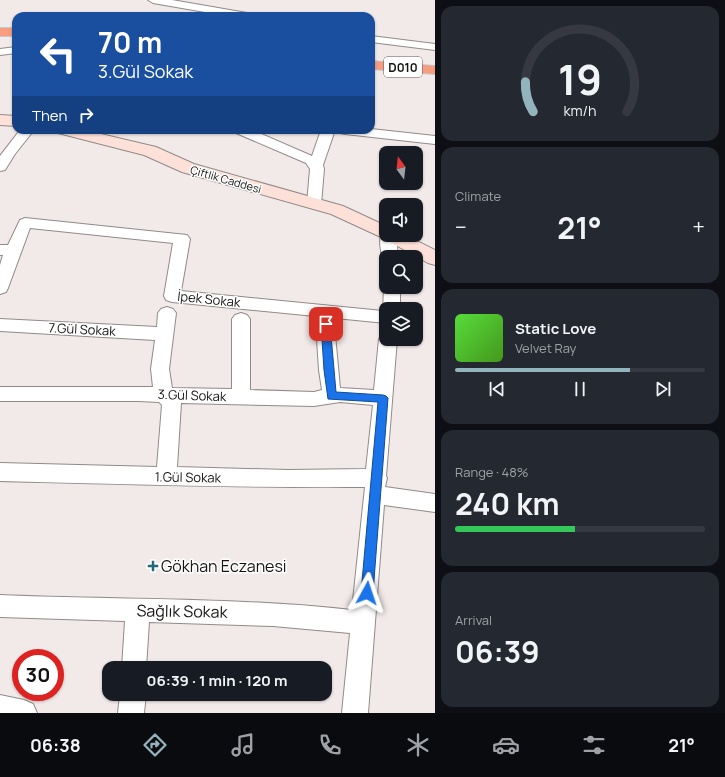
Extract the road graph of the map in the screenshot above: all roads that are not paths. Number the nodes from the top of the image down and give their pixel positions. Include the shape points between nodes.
1 (153, 0) edge
2 (224, 12) edge
3 (0, 32) edge
4 (12, 32) edge
5 (375, 40) edge
6 (0, 45) edge
7 (12, 46) edge
8 (435, 47) edge
9 (12, 50) edge
10 (0, 52) edge
11 (375, 52) edge
12 (435, 57) edge
13 (375, 65) edge
14 (435, 70) edge
15 (0, 120) edge
16 (12, 121) edge
17 (375, 133) edge
18 (23, 134) edge
19 (80, 134) edge
20 (251, 134) edge
21 (327, 134) edge
22 (435, 140) edge
23 (316, 165) junction
24 (0, 167) edge
25 (314, 204) junction
26 (379, 230) edge
27 (404, 242) edge
28 (6, 250) edge
29 (435, 258) edge
30 (0, 288) edge
31 (167, 313) dead end
32 (379, 316) edge
33 (241, 319) dead end
34 (0, 324) edge
35 (326, 324) dead end
36 (164, 334) junction
37 (387, 346) edge
38 (0, 394) edge
39 (164, 395) junction
40 (332, 396) junction
41 (241, 397) junction
42 (383, 398) junction
43 (0, 472) edge
44 (166, 477) junction
45 (376, 486) junction
46 (435, 503) edge
47 (0, 606) edge
48 (138, 610) junction
49 (364, 623) junction
50 (134, 661) edge
51 (132, 701) edge
52 (0, 708) edge
53 (24, 713) edge
54 (131, 713) edge
55 (355, 713) edge

1 - 2 street
3 - 4 highway
5 - 8 street
6 - 7 highway
9 - 10 street
11 - 12 highway, D010
13 - 14 highway, D010
15 - 16 street
17 - 22 street
18 - 24 street
19 - 25 street, Çiftlik Caddesi via 150,151 188,168
20 - 23 street via 300,154
21 - 23 street
23 - 25 street
25 - 26 street, Çiftlik Caddesi via 337,210
27 - 29 street, Çiftlik Caddesi
28 - 30 street
28 - 32 street, İpek Sokak via 25,223 182,239 172,296
31 - 36 street
33 - 41 street
34 - 36 street, 7.Gül Sokak
35 - 40 street
36 - 39 street via 160,369
37 - 42 street
38 - 39 street, 3.Gül Sokak
39 - 41 street, 3.Gül Sokak
39 - 44 street via 172,403
40 - 41 street, 3.Gül Sokak via 314,399
40 - 42 street, 3.Gül Sokak
42 - 45 street
43 - 44 street, 1.Gül Sokak
44 - 45 street, 1.Gül Sokak via 288,478
45 - 46 street, 1.Gül Sokak
45 - 49 street
47 - 48 street, Sağlık Sokak
48 - 49 street, Sağlık Sokak via 231,612
48 - 50 street
49 - 55 street
51 - 54 street
52 - 53 street

